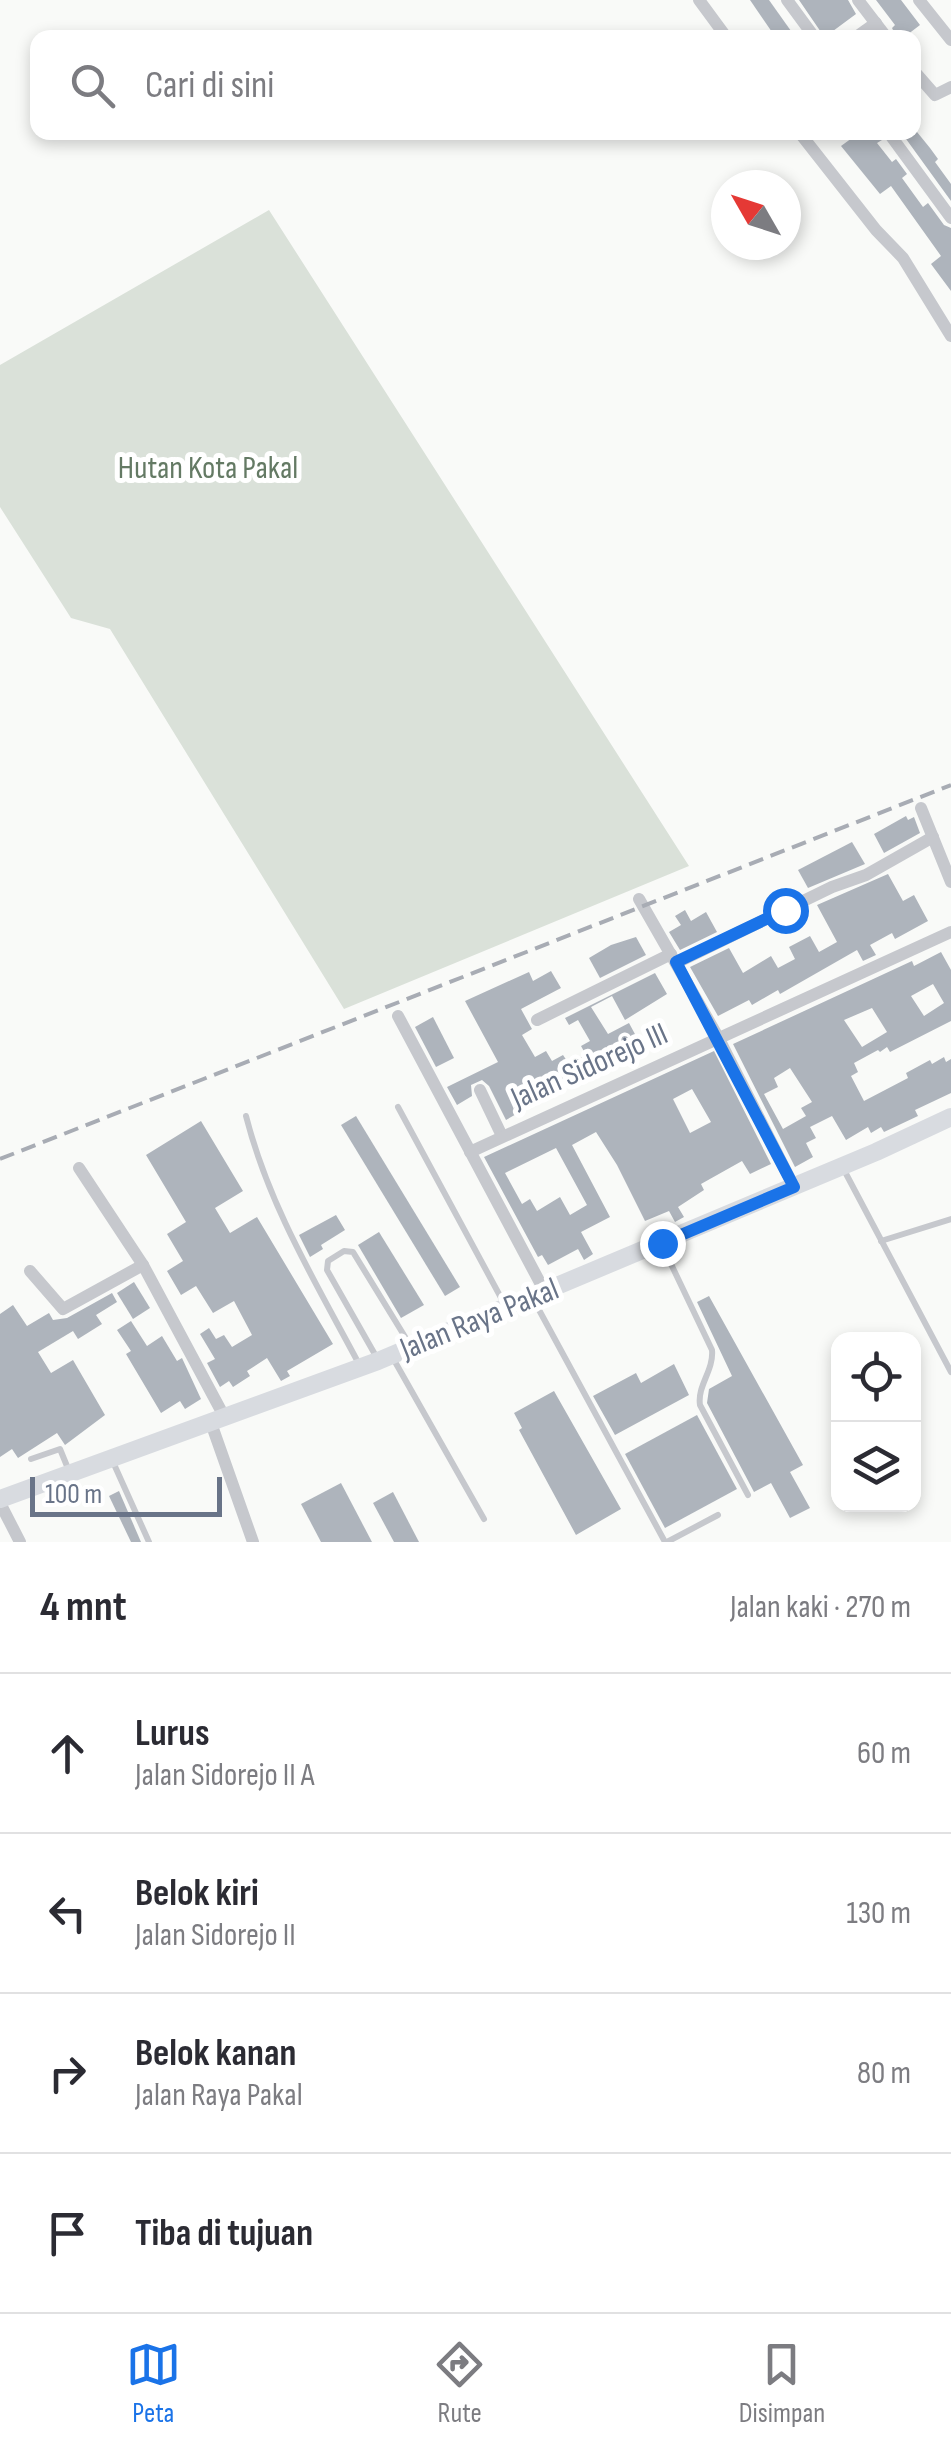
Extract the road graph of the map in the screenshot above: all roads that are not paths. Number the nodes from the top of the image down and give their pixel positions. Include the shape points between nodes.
1 (699, 0) edge
2 (787, 0) edge
3 (858, 0) edge
4 (920, 0) edge
5 (876, 23) junction
6 (721, 30) edge
7 (809, 30) edge
8 (866, 30) edge
9 (881, 30) edge
10 (951, 40) edge
11 (921, 78) edge
12 (951, 87) edge
13 (805, 140) edge
14 (894, 140) edge
15 (951, 218) edge
16 (951, 336) edge
17 (922, 808) dead end
18 (933, 837) junction
19 (951, 882) edge
20 (639, 899) dead end
21 (951, 932) edge
22 (674, 958) junction
23 (398, 1016) dead end
24 (537, 1020) dead end
25 (718, 1037) junction
26 (480, 1090) dead end
27 (398, 1106) dead end
28 (246, 1116) dead end
29 (951, 1117) edge
30 (502, 1136) junction
31 (470, 1152) junction
32 (79, 1168) dead end
33 (846, 1174) junction
34 (794, 1187) junction
35 (951, 1219) edge
36 (880, 1241) junction
37 (664, 1248) junction
38 (143, 1265) junction
39 (30, 1271) dead end
40 (372, 1293) dead end
41 (380, 1297) junction
42 (538, 1299) junction
43 (357, 1302) dead end
44 (506, 1308) junction
45 (352, 1312) junction
46 (410, 1346) junction
47 (376, 1361) junction
48 (951, 1372) edge
49 (218, 1421) junction
50 (110, 1456) junction
51 (31, 1459) dead end
52 (70, 1472) junction
53 (748, 1495) dead end
54 (0, 1501) edge
55 (718, 1515) dead end
56 (484, 1519) dead end
57 (20, 1542) edge
58 (149, 1542) edge
59 (253, 1542) edge
60 (666, 1542) edge

1 - 6 street
2 - 7 street
3 - 5 street
4 - 10 street
5 - 8 street
5 - 9 street
11 - 12 street via 935,94
13 - 16 street via 903,258
14 - 15 street
17 - 18 street
18 - 19 street
18 - 22 street via 866,875
20 - 22 street
21 - 25 street, Jalan Sidorejo III
22 - 24 street
22 - 25 street
23 - 31 street
25 - 30 street, Jalan Sidorejo III
25 - 34 street
26 - 30 street
27 - 44 lane
28 - 47 lane via 280,1216
29 - 33 main road, Jalan Raya Pakal
30 - 31 street, Jalan Sidorejo III
31 - 42 street
32 - 38 street
33 - 34 main road, Jalan Raya Pakal
33 - 36 lane
34 - 37 main road, Jalan Raya Pakal
35 - 36 lane
36 - 48 lane
37 - 42 main road, Jalan Raya Pakal
37 - 53 lane via 712,1350 700,1405
38 - 39 street via 63,1309
38 - 49 street
40 - 41 lane
41 - 45 lane via 353,1252 344,1251 328,1261 327,1270
41 - 46 lane
42 - 44 main road, Jalan Raya Pakal
42 - 60 lane
43 - 45 lane
44 - 46 main road, Jalan Raya Pakal
45 - 47 lane
46 - 47 main road, Jalan Raya Pakal
47 - 49 main road, Jalan Raya Pakal
47 - 56 lane
49 - 50 main road, Jalan Raya Pakal
49 - 59 street
50 - 52 main road, Jalan Raya Pakal
50 - 58 lane
51 - 52 lane via 60,1449
52 - 54 main road, Jalan Raya Pakal
54 - 57 street
55 - 60 lane

